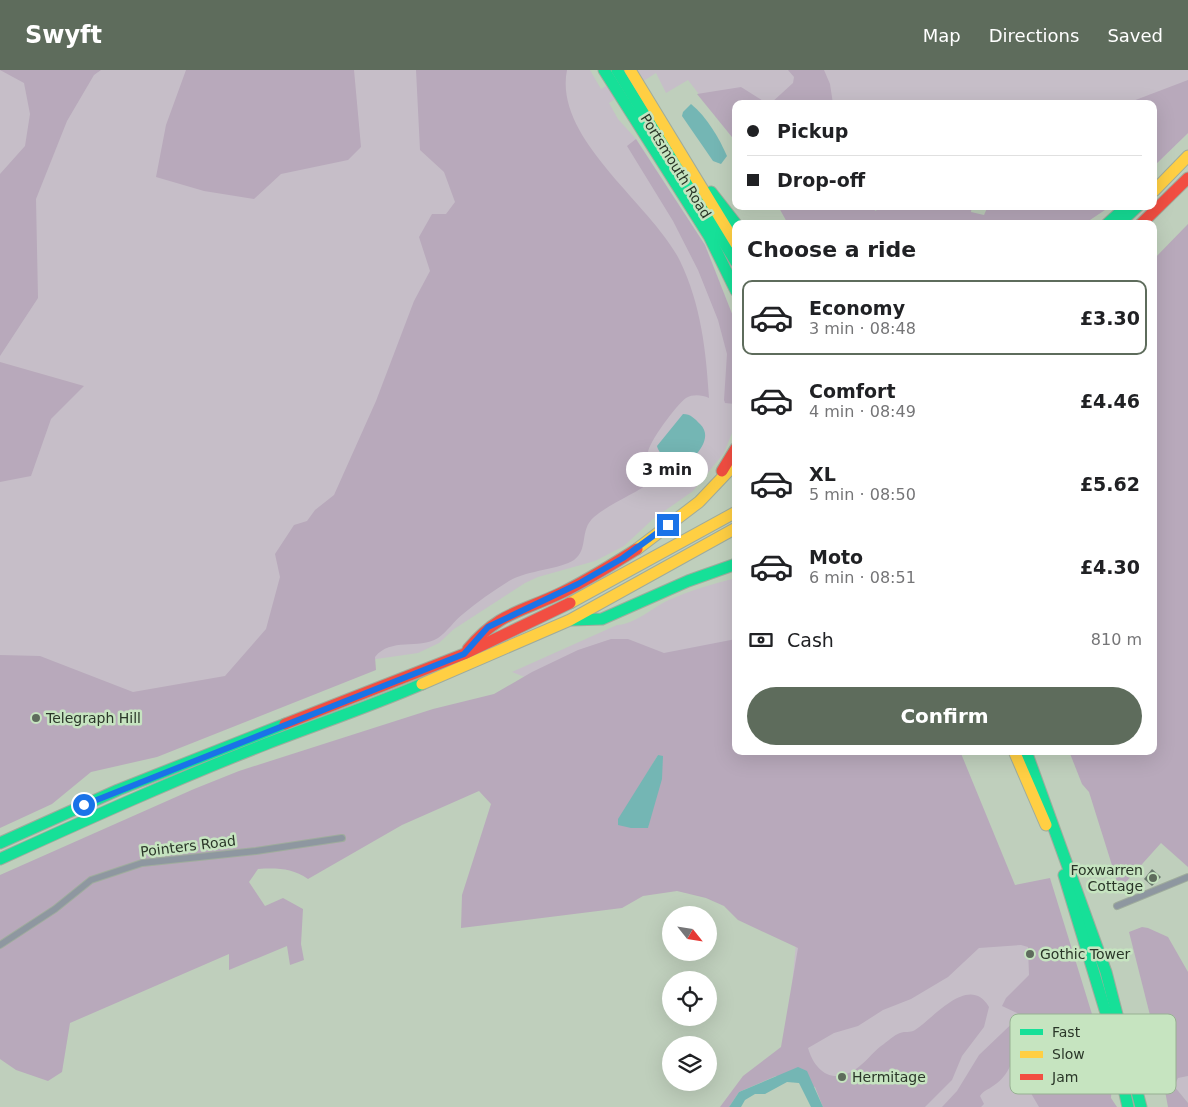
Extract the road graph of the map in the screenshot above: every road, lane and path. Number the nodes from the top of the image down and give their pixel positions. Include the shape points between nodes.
1 (604, 70) edge
2 (617, 70) edge
3 (630, 70) edge
4 (1188, 156) edge
5 (691, 171) junction
6 (1188, 178) edge
7 (1157, 187) edge
8 (1157, 208) edge
9 (1123, 210) edge
10 (1134, 210) edge
11 (1155, 210) edge
12 (733, 220) edge
13 (1111, 220) edge
14 (1123, 220) edge
15 (1145, 220) edge
16 (732, 238) edge
17 (732, 256) edge
18 (732, 283) edge
19 (732, 455) edge
20 (732, 467) edge
21 (704, 497) junction
22 (732, 514) edge
23 (732, 530) edge
24 (732, 565) edge
25 (570, 620) junction
26 (464, 654) junction
27 (1016, 755) edge
28 (1028, 755) edge
29 (1035, 755) edge
30 (1039, 783) junction
31 (342, 838) dead end
32 (0, 843) edge
33 (0, 858) edge
34 (1188, 877) edge
35 (1117, 906) dead end
36 (0, 944) edge
37 (1106, 1014) edge
38 (1117, 1014) edge
39 (1125, 1094) edge
40 (1139, 1094) edge
41 (1128, 1107) edge
42 (1142, 1107) edge

1 - 18 highway via 709,236
2 - 17 highway, Portsmouth Road
3 - 5 highway, Portsmouth Road
4 - 7 highway
5 - 12 highway
5 - 16 highway, Portsmouth Road
6 - 8 highway
9 - 13 highway
10 - 14 highway
11 - 15 highway
19 - 21 highway
20 - 21 highway
21 - 26 highway via 602,570 488,627
22 - 26 highway via 585,596
23 - 25 highway
24 - 25 highway via 602,619
25 - 33 highway via 367,708 266,744
26 - 32 highway via 118,790
27 - 37 highway via 1046,826
28 - 30 highway
29 - 30 highway
30 - 38 highway via 1106,972
31 - 36 street, Pointers Road via 134,866 92,880 55,909
34 - 35 street
39 - 41 highway
40 - 42 highway

